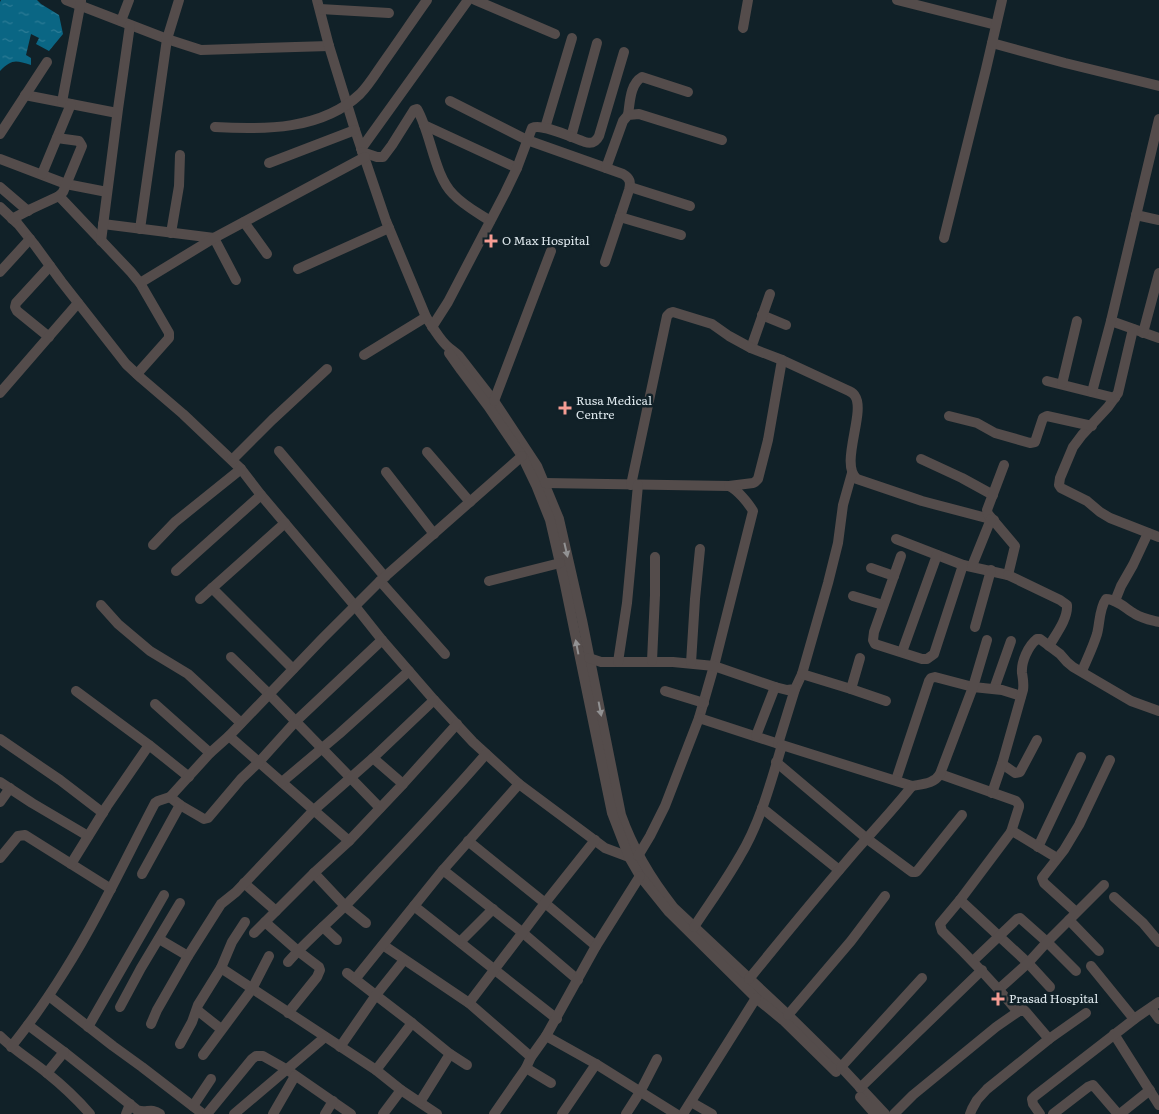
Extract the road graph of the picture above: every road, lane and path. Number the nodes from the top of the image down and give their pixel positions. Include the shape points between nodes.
1 (66, 0) edge
2 (129, 0) edge
3 (179, 0) edge
4 (427, 0) edge
5 (468, 0) edge
6 (475, 0) edge
7 (748, 0) edge
8 (897, 0) edge
9 (1002, 0) edge
10 (81, 3) edge
11 (318, 4) edge
12 (389, 13) dead end
13 (126, 23) junction
14 (996, 25) junction
15 (743, 28) dead end
16 (555, 34) dead end
17 (572, 38) dead end
18 (167, 39) junction
19 (597, 43) dead end
20 (992, 43) junction
21 (329, 46) junction
22 (624, 52) dead end
23 (47, 62) dead end
24 (1159, 86) edge
25 (688, 92) dead end
26 (25, 95) junction
27 (450, 101) dead end
28 (66, 103) junction
29 (346, 105) junction
30 (117, 113) junction
31 (628, 114) junction
32 (1159, 119) edge
33 (424, 125) junction
34 (215, 127) dead end
35 (545, 128) junction
36 (355, 130) junction
37 (0, 134) edge
38 (571, 137) junction
39 (57, 138) junction
40 (527, 140) junction
41 (722, 140) dead end
42 (363, 153) junction
43 (180, 155) dead end
44 (0, 159) edge
45 (270, 163) dead end
46 (516, 168) junction
47 (606, 168) junction
48 (42, 174) junction
49 (66, 184) junction
50 (0, 187) edge
51 (630, 187) junction
52 (107, 192) junction
53 (59, 196) junction
54 (690, 206) dead end
55 (0, 207) edge
56 (28, 211) junction
57 (1136, 215) junction
58 (620, 217) junction
59 (12, 219) junction
60 (1159, 220) edge
61 (490, 221) junction
62 (244, 222) junction
63 (103, 224) junction
64 (389, 228) junction
65 (140, 229) junction
66 (171, 233) junction
67 (681, 235) dead end
68 (214, 238) junction
69 (944, 238) dead end
70 (30, 239) junction
71 (101, 242) junction
72 (551, 251) dead end
73 (267, 254) dead end
74 (605, 262) dead end
75 (50, 266) junction
76 (298, 269) dead end
77 (0, 272) edge
78 (1159, 273) edge
79 (236, 280) dead end
80 (140, 283) junction
81 (1157, 286) edge
82 (770, 294) dead end
83 (78, 303) junction
84 (762, 316) junction
85 (426, 317) junction
86 (1077, 321) dead end
87 (1111, 321) junction
88 (786, 325) dead end
89 (432, 327) junction
90 (1138, 331) junction
91 (49, 336) junction
92 (1159, 338) edge
93 (446, 345) junction
94 (751, 348) junction
95 (364, 355) dead end
96 (782, 360) junction
97 (327, 369) dead end
98 (137, 374) junction
99 (1047, 381) dead end
100 (1062, 384) junction
101 (1092, 392) junction
102 (0, 393) edge
103 (1115, 398) junction
104 (494, 401) junction
105 (949, 416) dead end
106 (1092, 426) junction
107 (279, 451) dead end
108 (427, 452) dead end
109 (522, 456) junction
110 (920, 459) dead end
111 (232, 460) junction
112 (1004, 465) dead end
113 (241, 469) junction
114 (386, 472) dead end
115 (852, 473) junction
116 (545, 483) junction
117 (634, 485) junction
118 (729, 486) junction
119 (261, 495) junction
120 (993, 495) junction
121 (470, 502) junction
122 (992, 519) junction
123 (285, 523) junction
124 (1148, 533) junction
125 (434, 534) junction
126 (1159, 537) edge
127 (896, 539) dead end
128 (153, 545) dead end
129 (700, 549) dead end
130 (937, 555) junction
131 (901, 556) dead end
132 (655, 557) dead end
133 (560, 563) junction
134 (968, 566) junction
135 (871, 568) dead end
136 (991, 570) junction
137 (176, 571) dead end
138 (1008, 575) junction
139 (894, 576) junction
140 (383, 579) junction
141 (489, 581) dead end
142 (212, 588) junction
143 (853, 596) dead end
144 (200, 599) dead end
145 (1115, 601) junction
146 (101, 604) dead end
147 (883, 605) junction
148 (355, 606) junction
149 (1159, 622) edge
150 (975, 627) dead end
151 (382, 640) junction
152 (987, 640) dead end
153 (1012, 641) dead end
154 (1049, 646) junction
155 (902, 652) junction
156 (445, 654) dead end
157 (231, 657) dead end
158 (589, 658) junction
159 (860, 658) dead end
160 (652, 661) junction
161 (618, 662) junction
162 (691, 663) junction
163 (714, 666) junction
164 (293, 669) junction
165 (409, 671) junction
166 (1082, 672) junction
167 (802, 674) junction
168 (775, 687) junction
169 (973, 687) junction
170 (795, 689) junction
171 (851, 689) junction
172 (994, 689) junction
173 (76, 691) dead end
174 (665, 691) dead end
175 (269, 694) junction
176 (1022, 696) junction
177 (434, 700) junction
178 (886, 701) dead end
179 (704, 703) junction
180 (155, 704) dead end
181 (1159, 711) edge
182 (700, 718) junction
183 (296, 721) junction
184 (241, 723) junction
185 (457, 724) junction
186 (229, 736) junction
187 (756, 736) junction
188 (0, 739) edge
189 (1037, 740) dead end
190 (780, 744) junction
191 (149, 745) junction
192 (321, 747) junction
193 (210, 753) junction
194 (486, 754) junction
195 (1081, 757) dead end
196 (373, 758) junction
197 (1110, 760) dead end
198 (259, 762) junction
199 (776, 762) junction
200 (1002, 764) junction
201 (940, 774) junction
202 (189, 777) junction
203 (351, 778) junction
204 (896, 780) junction
205 (0, 782) edge
206 (282, 782) junction
207 (403, 784) junction
208 (519, 784) junction
209 (912, 786) junction
210 (10, 788) junction
211 (992, 793) junction
212 (170, 797) junction
213 (0, 802) edge
214 (180, 805) junction
215 (380, 808) junction
216 (762, 808) junction
217 (314, 810) junction
218 (103, 813) junction
219 (962, 815) dead end
220 (1011, 832) junction
221 (88, 836) junction
222 (866, 838) junction
223 (595, 840) junction
224 (349, 841) junction
225 (468, 841) junction
226 (1038, 847) junction
227 (634, 856) junction
228 (0, 858) edge
229 (1057, 858) junction
230 (71, 864) junction
231 (443, 870) junction
232 (839, 870) junction
233 (314, 873) junction
234 (142, 874) dead end
235 (640, 876) junction
236 (244, 883) junction
237 (1104, 885) dead end
238 (111, 889) junction
239 (658, 893) junction
240 (164, 896) dead end
241 (886, 896) dead end
242 (1114, 897) dead end
243 (960, 900) junction
244 (180, 903) dead end
245 (545, 903) junction
246 (345, 906) junction
247 (414, 906) junction
248 (493, 909) junction
249 (276, 911) junction
250 (1073, 916) junction
251 (245, 922) dead end
252 (265, 922) junction
253 (366, 923) dead end
254 (323, 927) junction
255 (694, 927) junction
256 (254, 933) dead end
257 (523, 933) junction
258 (999, 936) junction
259 (159, 939) junction
260 (337, 940) dead end
261 (460, 942) junction
262 (1047, 942) junction
263 (1159, 942) edge
264 (383, 945) junction
265 (596, 946) junction
266 (298, 951) junction
267 (1099, 951) dead end
268 (188, 956) junction
269 (270, 956) dead end
270 (404, 960) junction
271 (973, 961) junction
272 (288, 962) dead end
273 (1028, 963) junction
274 (1091, 966) dead end
275 (221, 968) junction
276 (495, 970) junction
277 (982, 970) junction
278 (1076, 971) dead end
279 (749, 978) junction
280 (922, 978) dead end
281 (578, 980) junction
282 (1050, 987) dead end
283 (252, 989) junction
284 (999, 989) junction
285 (376, 994) junction
286 (49, 996) junction
287 (756, 998) junction
288 (469, 1003) junction
289 (1155, 1005) edge
290 (120, 1007) dead end
291 (197, 1010) junction
292 (1018, 1012) junction
293 (288, 1013) junction
294 (1086, 1013) dead end
295 (788, 1015) junction
296 (557, 1019) junction
297 (1134, 1019) junction
298 (1159, 1019) edge
299 (412, 1023) junction
300 (151, 1024) dead end
301 (28, 1025) junction
302 (88, 1027) junction
303 (222, 1029) junction
304 (1114, 1034) junction
305 (0, 1036) edge
306 (546, 1036) junction
307 (325, 1037) junction
308 (1049, 1039) junction
309 (180, 1044) dead end
310 (11, 1047) junction
311 (340, 1047) junction
312 (64, 1052) junction
313 (450, 1054) junction
314 (203, 1055) dead end
315 (531, 1057) junction
316 (657, 1059) dead end
317 (596, 1064) junction
318 (467, 1065) dead end
319 (526, 1068) junction
320 (841, 1068) junction
321 (286, 1070) junction
322 (376, 1070) junction
323 (47, 1073) junction
324 (295, 1076) junction
325 (211, 1079) dead end
326 (551, 1083) dead end
327 (860, 1088) junction
328 (400, 1090) junction
329 (1150, 1090) junction
330 (640, 1092) junction
331 (333, 1102) junction
332 (420, 1102) junction
333 (691, 1102) junction
334 (130, 1104) junction
335 (1159, 1105) edge
336 (193, 1106) junction
337 (90, 1114) edge
338 (126, 1114) edge
339 (160, 1114) edge
340 (202, 1114) edge
341 (207, 1114) edge
342 (234, 1114) edge
343 (273, 1114) edge
344 (325, 1114) edge
345 (351, 1114) edge
346 (383, 1114) edge
347 (437, 1114) edge
348 (494, 1114) edge
349 (562, 1114) edge
350 (626, 1114) edge
351 (676, 1114) edge
352 (684, 1114) edge
353 (712, 1114) edge
354 (875, 1114) edge
355 (886, 1114) edge
356 (894, 1114) edge
357 (970, 1114) edge
358 (1040, 1114) edge
359 (1053, 1114) edge
360 (1119, 1114) edge

1 - 10 street
2 - 13 street
3 - 18 street
4 - 29 street via 365,89
5 - 42 street
6 - 16 street
7 - 15 street
8 - 14 street
9 - 14 street
10 - 13 street
10 - 28 street
11 - 12 street
11 - 21 street
13 - 18 street
13 - 30 street
14 - 20 street
17 - 35 street
18 - 21 street via 201,50
18 - 65 street
19 - 38 street
20 - 24 street
20 - 69 street
21 - 29 street
22 - 38 street via 598,138 588,143
23 - 26 street
25 - 31 street via 642,77 633,89
26 - 28 street
26 - 37 street
27 - 40 street
28 - 30 street
28 - 39 street
29 - 34 street via 298,124 251,129
29 - 36 street
30 - 52 street
31 - 41 street via 640,114
31 - 47 street
32 - 57 street
33 - 42 street via 416,109 383,157
33 - 46 street
33 - 61 street via 448,188 463,203
35 - 38 street
35 - 40 street via 533,127
36 - 42 street
36 - 45 street
39 - 48 street
39 - 49 street via 79,141 82,146
40 - 46 street
40 - 47 street
42 - 62 street
42 - 64 street
43 - 66 street via 179,186
44 - 48 street
46 - 61 street
47 - 51 street via 628,177
48 - 49 street
49 - 52 street
49 - 53 street
50 - 56 street
51 - 54 street
51 - 58 street
52 - 63 street
53 - 56 street
53 - 71 street
55 - 59 street
56 - 59 street
57 - 60 street
57 - 87 street
58 - 67 street
58 - 74 street
59 - 70 street
61 - 89 street
62 - 68 street
62 - 73 street
63 - 65 street
63 - 71 street
64 - 76 street
64 - 85 street
65 - 66 street
66 - 68 street
68 - 79 street
68 - 80 street
70 - 75 street
70 - 77 street
71 - 80 street
72 - 104 street
75 - 83 street
75 - 91 street via 15,307
78 - 81 street
80 - 98 street via 170,334
81 - 90 street
82 - 84 street
83 - 91 street
83 - 98 street
84 - 88 street
84 - 94 street
85 - 89 street
85 - 95 street
86 - 100 street
87 - 90 street
87 - 101 street
89 - 93 street
90 - 92 street
90 - 103 street
91 - 102 street
93 - 104 street via 459,356
93 - 109 street
94 - 96 street
94 - 117 street via 712,324 670,312
96 - 115 street via 856,397 858,411
96 - 118 street via 758,479 753,483
97 - 111 street
98 - 111 street
99 - 100 street
100 - 101 street
101 - 103 street
103 - 106 street
104 - 116 street
105 - 106 street via 977,422 995,433 1030,443 1035,442 1043,418 1047,416
106 - 124 street via 1073,447 1059,485 1110,518
107 - 140 street
108 - 121 street
109 - 121 street
109 - 133 street via 550,520
110 - 120 street
111 - 113 street
112 - 120 street
113 - 119 street
113 - 128 street via 175,522
114 - 125 street
115 - 122 street via 858,479 901,495
115 - 167 street via 843,504 836,551
116 - 117 street
116 -> 158 street via 559,519
117 - 118 street
117 - 161 street via 627,603
118 - 163 street via 749,505 752,513
119 - 123 street
119 - 137 street
120 - 122 street via 987,510
121 - 125 street
122 - 134 street
122 - 138 street via 1015,546
123 - 142 street
123 - 148 street
124 - 126 street
124 - 145 street
125 - 140 street
127 - 130 street
129 - 162 street
130 - 134 street
130 - 155 street
131 - 139 street
132 - 160 street
133 - 141 street
227 -> 133 street via 612,813
134 - 136 street
134 - 155 street via 932,656 924,659
135 - 139 street
136 - 138 street
136 - 150 street
138 - 154 street via 1067,605 1067,613
139 - 147 street
140 - 148 street
140 - 156 street
142 - 144 street
142 - 164 street
143 - 147 street
145 - 149 street via 1136,615
145 - 166 street via 1108,599 1104,603
146 - 184 street via 118,624 150,651 188,674
147 - 155 street via 873,642
148 - 151 street
148 - 164 street
151 - 165 street
151 - 183 street
152 - 169 street
153 - 172 street
154 - 166 street
154 - 176 street via 1037,639 1028,650 1022,667
157 - 175 street
158 - 161 street
158 -> 227 street via 621,815
159 - 171 street
160 - 161 street
160 - 162 street
162 - 163 street
163 - 168 street
163 - 179 street
164 - 175 street
165 - 177 street
165 - 192 street
166 - 181 street via 1131,701
167 - 170 street
167 - 171 street
168 - 170 street
168 - 187 street
169 - 172 street
169 - 201 street
169 - 204 street via 935,677 930,679
170 - 190 street
171 - 178 street
172 - 176 street
173 - 191 street
174 - 179 street
175 - 183 street
175 - 184 street
176 - 200 street
177 - 185 street
177 - 196 street
179 - 182 street
180 - 193 street
182 - 187 street
182 - 227 street via 665,806 650,836
183 - 192 street
183 - 198 street
184 - 186 street
185 - 194 street
185 - 207 street
186 - 193 street
186 - 198 street
187 - 190 street
188 - 218 street
189 - 200 street via 1020,772 1015,773
190 - 199 street
190 - 204 street
191 - 202 street
191 - 218 street
192 - 203 street
192 - 206 street
193 - 202 street
194 - 208 street
194 - 246 street
195 - 226 street
196 - 203 street
196 - 207 street
197 - 229 street via 1079,825
198 - 206 street
198 - 214 street via 208,818 204,819
199 - 216 street
199 - 222 street
200 - 211 street
201 - 209 street via 935,780
201 - 211 street
202 - 212 street
203 - 215 street
203 - 217 street
204 - 209 street
205 - 210 street
206 - 217 street
207 - 215 street
208 - 223 street
208 - 225 street
209 - 222 street
210 - 213 street
210 - 221 street
211 - 220 street via 1019,805
212 - 214 street
212 - 238 street via 155,803
214 - 234 street
215 - 224 street
216 - 232 street
216 - 255 street via 741,856
217 - 224 street
217 - 236 street
218 - 221 street
219 - 222 street via 916,872
220 - 226 street
220 - 243 street
221 - 230 street
222 - 232 street
223 - 227 street via 605,848
223 - 245 street
224 - 233 street
225 - 231 street
225 - 245 street
226 - 229 street
227 - 235 street
227 - 239 street
228 - 230 street via 15,839 23,835
229 - 250 street via 1042,881
230 - 238 street
231 - 247 street
231 - 248 street
232 - 279 street
233 - 246 street
233 - 249 street
235 - 239 street
235 - 265 street
236 - 249 street
236 - 268 street via 221,904
237 - 250 street
238 - 286 street
239 - 255 street
239 - 287 street via 669,912
240 - 302 street
241 - 295 street
242 - 263 street
243 - 258 street
243 - 271 street via 940,927
244 - 259 street
245 - 257 street
245 - 265 street
246 - 253 street
246 - 254 street
247 - 261 street
247 - 264 street
248 - 257 street
248 - 261 street
249 - 252 street
250 - 262 street
250 - 267 street
251 - 275 street
252 - 256 street
252 - 266 street
254 - 260 street
254 - 266 street
255 - 279 street
257 - 276 street
257 - 281 street
258 - 262 street via 1020,918
258 - 271 street
258 - 273 street
259 - 268 street
259 - 290 street
261 - 276 street
262 - 273 street
262 - 278 street
264 - 270 street
264 - 285 street via 351,976
265 - 281 street
266 - 272 street
266 - 293 street via 320,970
268 - 300 street
269 - 283 street
270 - 285 street
270 - 288 street
271 - 277 street
273 - 282 street
273 - 284 street
274 - 297 street
275 - 283 street
275 - 291 street
276 - 288 street
276 - 296 street
277 - 284 street
277 - 327 street
279 - 295 street
280 - 320 street
281 - 296 street
283 - 293 street
283 - 303 street
284 - 292 street
285 - 299 street
285 - 311 street
286 - 301 street
286 - 302 street
287 - 333 street
287 - 354 street via 783,1020
288 - 315 street
289 - 297 street
289 - 298 street
291 - 303 street
291 - 309 street
292 - 308 street via 1024,1010
292 - 356 street via 913,1095
293 - 307 street
294 - 308 street
295 - 320 street
296 - 306 street
297 - 304 street
299 - 313 street
299 - 322 street
301 - 310 street
301 - 312 street
302 - 336 street
303 - 314 street
304 - 329 street
304 - 358 street via 1033,1098 1032,1102
305 - 310 street
306 - 315 street
306 - 317 street
307 - 311 street
307 - 321 street
308 - 357 street via 987,1089
310 - 323 street
311 - 322 street
312 - 323 street
312 - 334 street
313 - 318 street
313 - 332 street
315 - 319 street
316 - 330 street
317 - 330 street
317 - 349 street
319 - 326 street
319 - 348 street
320 - 327 street
321 - 324 street
321 - 341 street via 263,1056 254,1057
321 - 342 street
322 - 328 street
323 - 337 street
324 - 331 street
324 - 343 street
325 - 336 street
327 - 355 street
328 - 332 street
328 - 346 street
329 - 335 street
329 - 360 street
330 - 350 street
330 - 351 street
331 - 344 street
331 - 345 street
332 - 347 street
333 - 352 street
333 - 353 street
334 - 338 street
334 - 339 street via 140,1111 152,1110
336 - 340 street
359 - 360 street via 1093,1085

